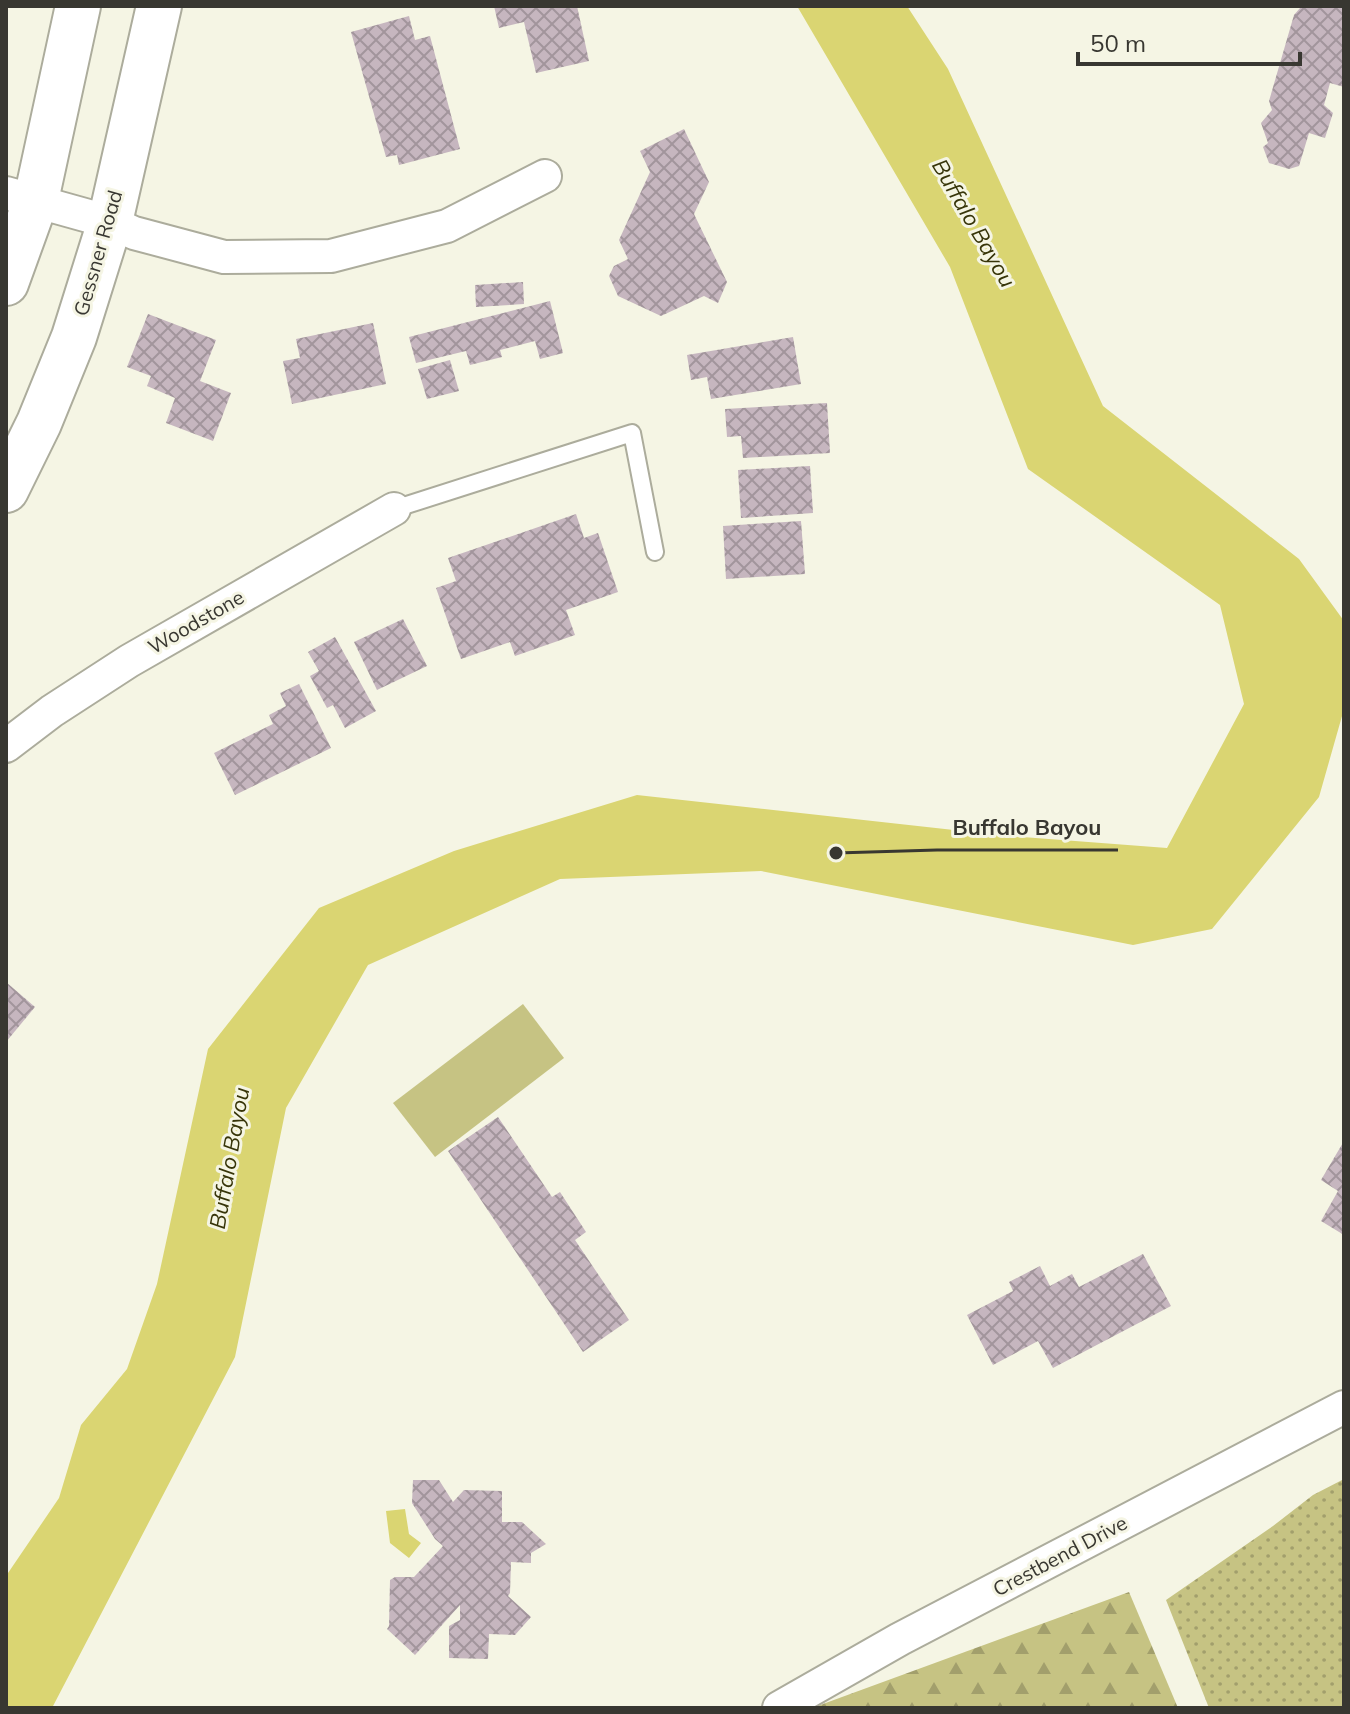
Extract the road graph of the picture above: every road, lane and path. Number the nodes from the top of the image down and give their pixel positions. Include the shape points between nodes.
1 (78, 6) edge
2 (159, 6) edge
3 (545, 176) dead end
4 (21, 196) edge
5 (110, 222) junction
6 (6, 283) edge
7 (6, 490) edge
8 (394, 509) joint
9 (655, 552) dead end
10 (6, 746) edge
11 (1344, 1407) edge
12 (779, 1708) edge

1 - 4 main road
2 - 5 main road, Gessner Road
3 - 5 street via 447,226 331,256 224,257
4 - 5 street
4 - 6 main road
5 - 7 main road, Gessner Road via 74,337
8 - 9 lane via 632,433
8 - 10 street, Woodstone via 129,661
11 - 12 street, Crestbend Drive via 900,1639

